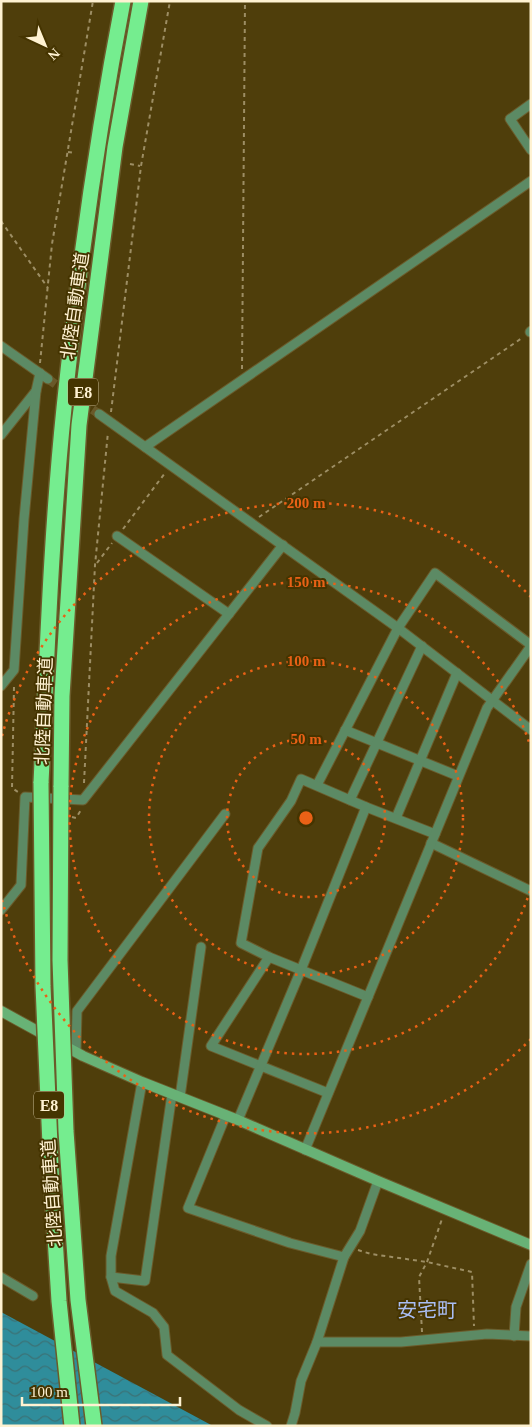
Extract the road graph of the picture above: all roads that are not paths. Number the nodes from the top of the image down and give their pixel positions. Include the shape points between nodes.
1 (123, 1) edge
2 (141, 1) edge
3 (531, 104) edge
4 (531, 150) edge
5 (531, 181) edge
6 (1, 346) edge
7 (40, 373) junction
8 (48, 379) tunnel mouth
9 (36, 391) junction
10 (99, 414) tunnel mouth
11 (1, 435) edge
12 (145, 447) junction
13 (117, 536) road end
14 (283, 545) junction
15 (229, 614) junction
16 (398, 628) junction
17 (531, 645) edge
18 (422, 646) junction
19 (457, 673) junction
20 (1, 686) edge
21 (492, 700) junction
22 (345, 730) junction
23 (531, 730) edge
24 (376, 742) junction
25 (420, 760) junction
26 (458, 776) junction
27 (316, 785) junction
28 (350, 800) junction
29 (366, 807) junction
30 (225, 814) dead end
31 (396, 818) junction
32 (435, 834) junction
33 (431, 843) junction
34 (531, 891) edge
35 (1, 910) edge
36 (201, 947) dead end
37 (270, 957) junction
38 (301, 970) junction
39 (368, 997) junction
40 (1, 1011) edge
41 (76, 1052) junction
42 (260, 1067) junction
43 (142, 1082) junction
44 (328, 1094) junction
45 (176, 1096) junction
46 (226, 1115) junction
47 (238, 1120) junction
48 (305, 1150) junction
49 (378, 1182) junction
50 (531, 1246) edge
51 (344, 1257) junction
52 (531, 1264) edge
53 (111, 1276) junction
54 (1, 1277) edge
55 (33, 1296) dead end
56 (514, 1336) junction
57 (531, 1336) edge
58 (317, 1342) junction
59 (72, 1426) edge
60 (94, 1426) edge
61 (267, 1426) edge
62 (291, 1426) edge

1 - 59 highway, 北陸自動車道 / E8, bridge via 88,213 64,409 49,597 41,784 42,986 59,1300
2 - 60 highway, 北陸自動車道 / E8, bridge via 115,148 79,425 62,696 60,960 66,1131 78,1300
3 - 4 street via 510,119
5 - 12 street
6 - 7 street
7 - 8 street
7 - 9 street
9 - 11 street
9 - 20 street via 14,670
10 - 12 street
12 - 14 street
13 - 15 street
14 - 15 street
14 - 16 street
15 - 35 street via 83,800 25,798 21,885
16 - 17 street via 435,573
16 - 18 street
16 - 22 street
17 - 21 street
18 - 19 street
18 - 24 street
19 - 21 street
19 - 25 street
21 - 23 street
21 - 26 street
22 - 24 street
22 - 27 street
24 - 25 street
24 - 28 street
25 - 26 street
25 - 31 street
26 - 32 street
27 - 28 street
27 - 37 street via 301,779 292,800 258,848 241,943
28 - 29 street
29 - 31 street
29 - 38 street
30 - 41 street via 77,1011
31 - 32 street
32 - 33 street
33 - 34 street
33 - 39 street
36 - 45 street
37 - 38 street
37 - 42 street via 211,1046
38 - 39 street
38 - 42 street
39 - 44 street
40 - 41 street
41 - 43 street
42 - 44 street
42 - 47 street
43 - 45 street
43 - 53 street via 116,1220
44 - 48 street
45 - 46 street
45 - 53 street via 145,1281
46 - 47 street
46 - 51 street via 188,1208 290,1243
47 - 48 street
48 - 49 street
49 - 50 street
49 - 51 street via 360,1231
51 - 58 street
52 - 56 street via 516,1307
53 - 61 street via 115,1291 153,1313 164,1326 168,1355 238,1410
54 - 55 street
56 - 57 street
56 - 58 street via 401,1342
58 - 62 street via 301,1380

